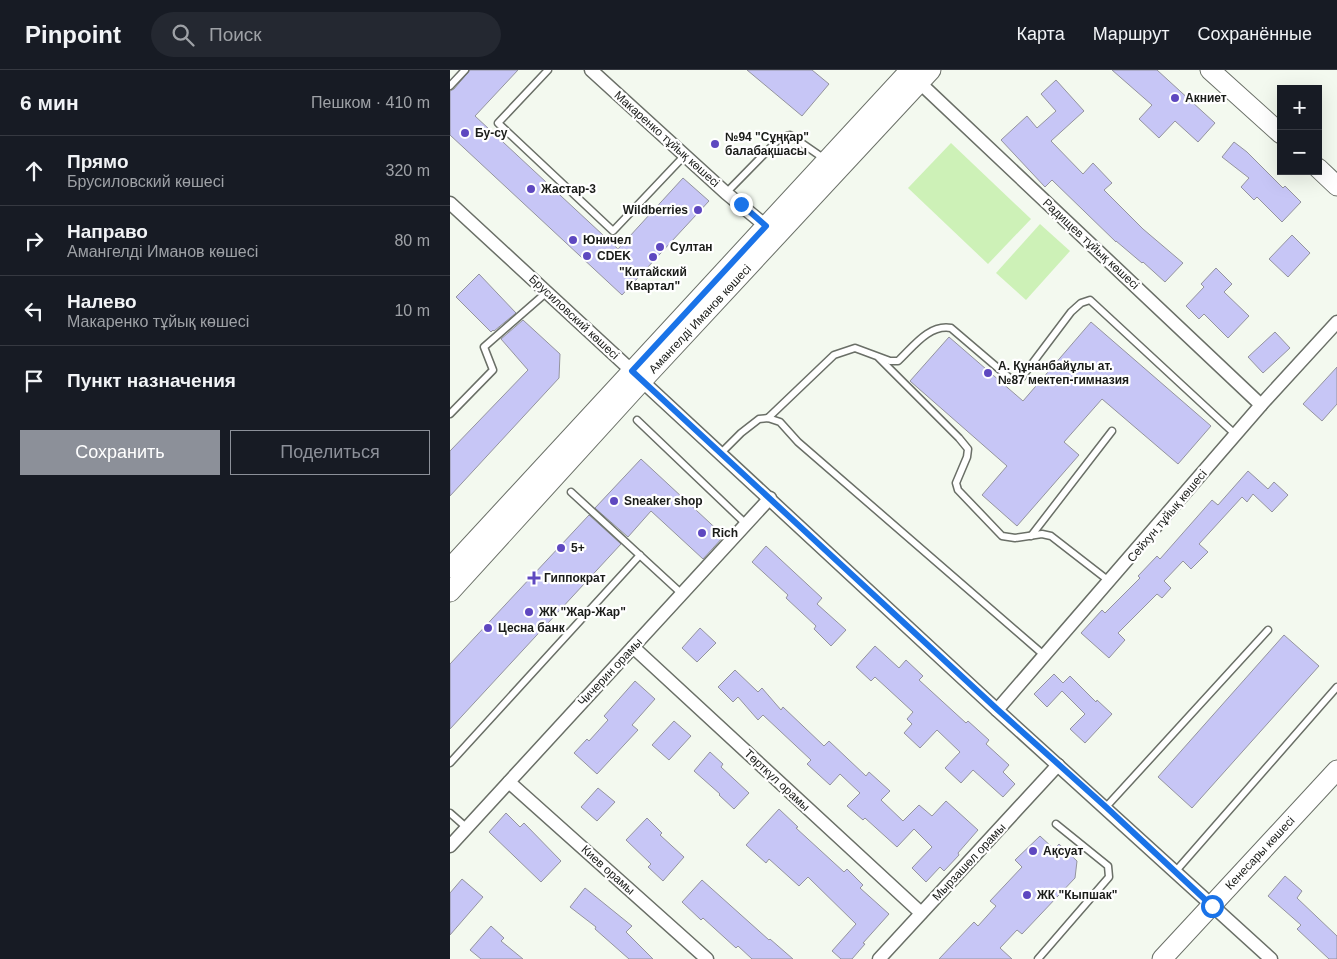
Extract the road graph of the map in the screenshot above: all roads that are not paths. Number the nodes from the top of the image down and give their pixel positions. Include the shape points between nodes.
1 (465, 70) edge
2 (548, 70) edge
3 (591, 70) edge
4 (1210, 70) edge
5 (920, 74) edge
6 (450, 86) edge
7 (1277, 130) edge
8 (685, 154) junction
9 (827, 160) junction
10 (1322, 172) edge
11 (1337, 186) edge
12 (726, 193) junction
13 (450, 203) edge
14 (766, 226) junction
15 (547, 292) junction
16 (1337, 322) edge
17 (877, 356) junction
18 (638, 376) junction
19 (1261, 405) junction
20 (450, 414) edge
21 (768, 418) junction
22 (637, 420) dead end
23 (1112, 431) dead end
24 (1236, 435) junction
25 (721, 453) junction
26 (571, 492) dead end
27 (770, 498) junction
28 (746, 524) junction
29 (1031, 536) junction
30 (640, 555) junction
31 (450, 568) edge
32 (1110, 582) junction
33 (450, 592) edge
34 (682, 594) junction
35 (1268, 630) dead end
36 (633, 647) junction
37 (1045, 656) junction
38 (1337, 687) edge
39 (998, 710) junction
40 (450, 763) edge
41 (1058, 765) junction
42 (1337, 770) edge
43 (509, 782) junction
44 (1106, 807) junction
45 (450, 813) edge
46 (1056, 824) dead end
47 (466, 827) junction
48 (450, 846) edge
49 (1175, 872) junction
50 (1212, 906) junction
51 (921, 913) junction
52 (707, 959) edge
53 (879, 959) edge
54 (1038, 959) edge
55 (1162, 959) edge
56 (1271, 959) edge

1 - 6 lane
2 - 8 lane via 498,123 613,231
3 - 8 street, Макаренко тұйық көшесі
4 - 7 main road
5 - 9 main road, Амангелді Иманов көшесі
5 - 18 main road, Амангелді Иманов көшесі
5 - 19 street, Радищев тұйық көшесі
8 - 12 street, Макаренко тұйық көшесі
9 - 12 lane via 790,135 780,138
9 - 14 main road, Амангелді Иманов көшесі
10 - 11 main road
12 - 14 street, Макаренко тұйық көшесі
13 - 15 street, Брусиловский көшесі
14 - 18 main road, Амангелді Иманов көшесі
15 - 18 street, Брусиловский көшесі
15 - 20 lane via 484,347 494,370
16 - 19 street, Сейхун тұйық көшесі
17 - 21 lane via 855,348 834,355
17 - 24 lane via 898,361 930,332 942,327 951,328 1012,380 1022,377 1071,312 1090,300
17 - 29 lane via 968,449 956,482 958,490 1002,536
18 - 25 street, Брусиловский көшесі
18 - 31 main road, Амангелді Иманов көшесі
18 - 33 main road, Амангелді Иманов көшесі
19 - 24 street, Сейхун тұйық көшесі
21 - 25 lane via 753,423
21 - 37 lane via 780,422 798,442
22 - 28 lane
23 - 29 lane
24 - 32 street, Сейхун тұйық көшесі
25 - 27 street, Брусиловский көшесі
26 - 30 lane
27 - 28 street, Чичерин орамы
27 - 39 street, Брусиловский көшесі
28 - 34 street, Чичерин орамы
29 - 32 lane via 1051,536
30 - 34 lane
30 - 40 lane
32 - 37 street, Сейхун тұйық көшесі
34 - 36 street, Чичерин орамы
35 - 44 lane
36 - 43 street, Чичерин орамы
36 - 51 street, Төрткүл орамы
37 - 39 street, Сейхун тұйық көшесі
38 - 49 lane
39 - 41 street, Брусиловский көшесі
41 - 44 street, Брусиловский көшесі
41 - 51 street, Мырзашөл орамы
42 - 50 main road, Кенесары көшесі
43 - 47 street, Чичерин орамы
43 - 52 street, Киев орамы
44 - 49 street, Брусиловский көшесі
45 - 47 lane
46 - 54 lane via 1108,866 1109,877
47 - 48 street, Чичерин орамы
49 - 50 street, Брусиловский көшесі
50 - 55 main road, Кенесары көшесі
50 - 56 street, Брусиловский көшесі
51 - 53 street, Мырзашөл орамы

